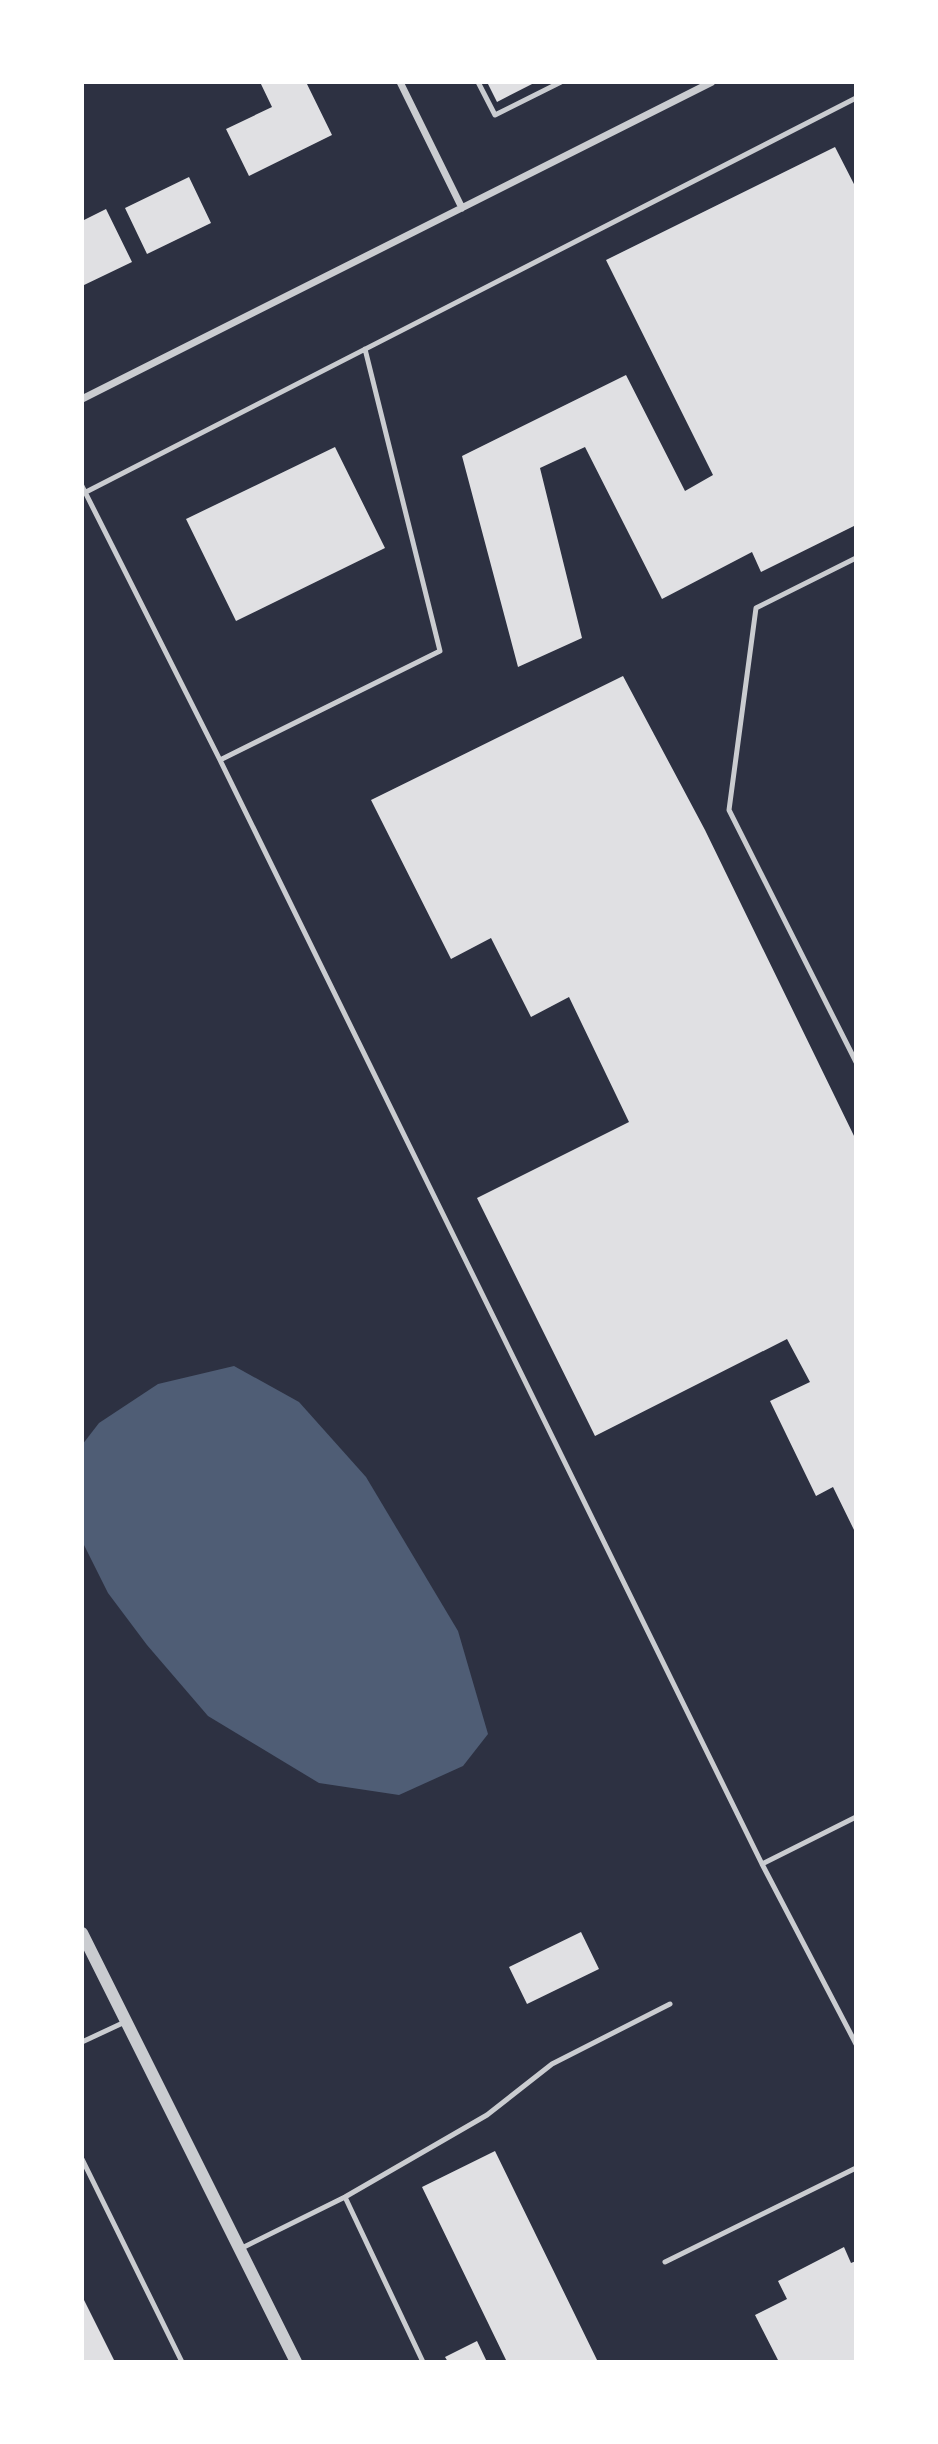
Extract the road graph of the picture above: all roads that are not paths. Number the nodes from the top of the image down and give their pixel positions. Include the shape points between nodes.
1 (400, 82) edge
2 (478, 82) edge
3 (561, 82) edge
4 (712, 82) edge
5 (856, 98) edge
6 (462, 208) junction
7 (365, 349) junction
8 (82, 399) edge
9 (84, 489) edge
10 (856, 558) edge
11 (220, 760) junction
12 (856, 1062) edge
13 (856, 1817) edge
14 (762, 1864) junction
15 (82, 1933) edge
16 (670, 2004) dead end
17 (127, 2021) junction
18 (82, 2042) edge
19 (856, 2044) edge
20 (82, 2159) edge
21 (856, 2168) edge
22 (345, 2197) junction
23 (240, 2249) junction
24 (665, 2262) dead end
25 (181, 2362) edge
26 (296, 2362) edge
27 (423, 2362) edge

1 - 6 street
2 - 3 lane via 495,116
4 - 6 street
5 - 7 lane
6 - 8 street
7 - 9 lane
7 - 11 lane via 440,651
9 - 11 lane
10 - 12 lane via 756,608 729,810
11 - 14 lane
13 - 14 lane
14 - 19 lane
15 - 17 street
16 - 22 lane via 552,2064 487,2115
17 - 18 lane
17 - 23 street
20 - 25 lane
21 - 24 lane
22 - 23 lane
22 - 27 lane
23 - 26 street

